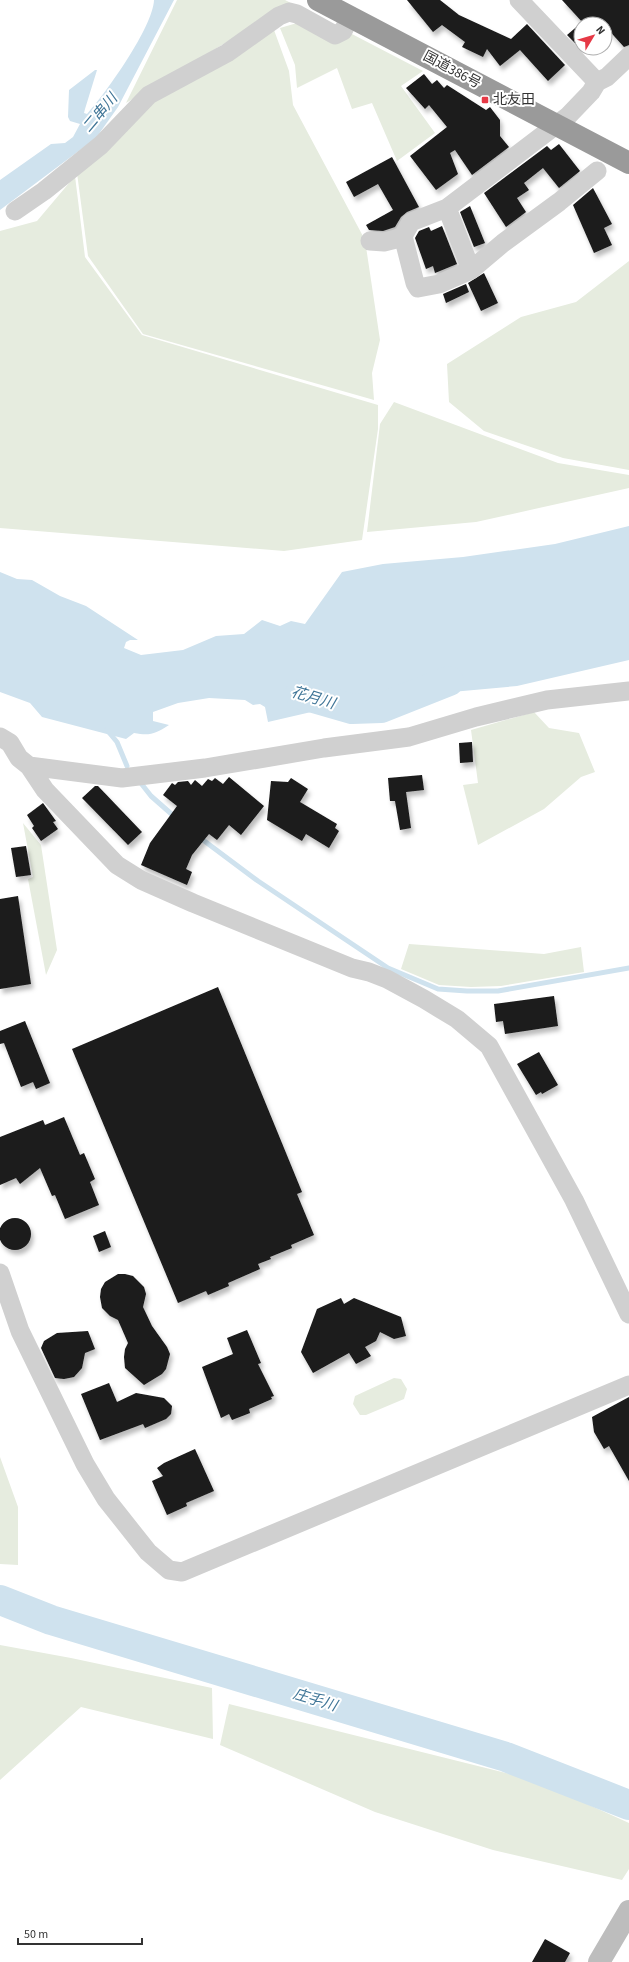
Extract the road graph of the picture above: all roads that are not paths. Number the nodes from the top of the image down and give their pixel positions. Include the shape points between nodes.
1 (318, 0) edge
2 (519, 0) edge
3 (350, 17) junction
4 (629, 56) edge
5 (597, 82) junction
6 (556, 125) junction
7 (629, 162) edge
8 (597, 171) dead end
9 (447, 208) junction
10 (15, 211) dead end
11 (403, 236) junction
12 (370, 241) dead end
13 (471, 270) junction
14 (629, 692) edge
15 (0, 737) edge
16 (29, 766) junction
17 (0, 1273) edge
18 (629, 1314) edge
19 (629, 1385) edge
20 (629, 1911) edge
21 (599, 1962) edge

1 - 3 highway, 国道386号
2 - 5 street
3 - 6 highway, 国道386号
3 - 10 street via 343,30 335,35 298,14 289,12 279,16 227,53 149,94 101,145
4 - 5 street via 607,77
5 - 6 street via 575,110
6 - 7 highway, 国道386号
6 - 9 street
8 - 13 street
9 - 11 street via 411,222
9 - 13 street
11 - 12 street via 384,242
11 - 13 street via 418,288 439,284
14 - 16 street via 547,700 409,737 205,768 122,778
15 - 16 street via 10,743 19,758
16 - 18 street via 45,790 117,865 141,880 352,968 388,979 457,1019 489,1046 574,1200
17 - 19 street via 20,1331 85,1464 106,1499 148,1552 169,1570 182,1572
20 - 21 street

